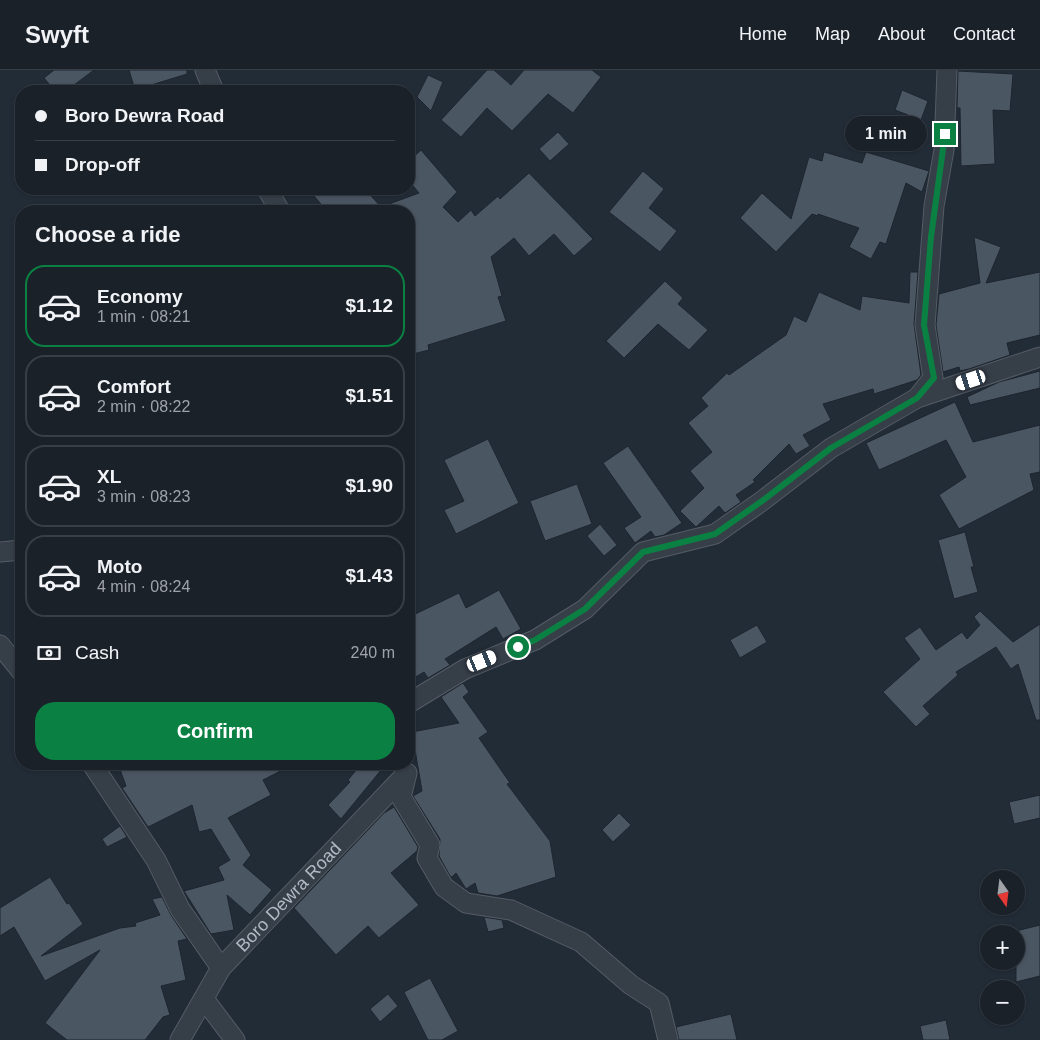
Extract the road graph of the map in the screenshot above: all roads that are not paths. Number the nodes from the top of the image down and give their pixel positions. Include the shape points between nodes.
1 (206, 70) edge
2 (947, 70) edge
3 (212, 85) edge
4 (1040, 357) edge
5 (917, 398) junction
6 (15, 551) edge
7 (0, 552) edge
8 (0, 646) edge
9 (15, 664) edge
10 (415, 699) edge
11 (96, 770) edge
12 (405, 770) edge
13 (407, 770) edge
14 (221, 968) junction
15 (204, 999) junction
16 (180, 1040) edge
17 (235, 1040) edge
18 (668, 1040) edge

1 - 3 street
2 - 5 street via 944,150 934,206 924,325 934,378
4 - 5 street
5 - 10 street via 831,448 715,534 643,552 585,609 535,640 465,669
6 - 7 street
8 - 9 street
11 - 14 street via 156,860 180,908
12 - 14 street, Boro Dewra Road
13 - 18 street via 401,797 430,845 427,858 444,887 466,904 511,910 581,942 631,985 659,1003
14 - 15 street, Boro Dewra Road
15 - 16 street, Boro Dewra Road
15 - 17 street

